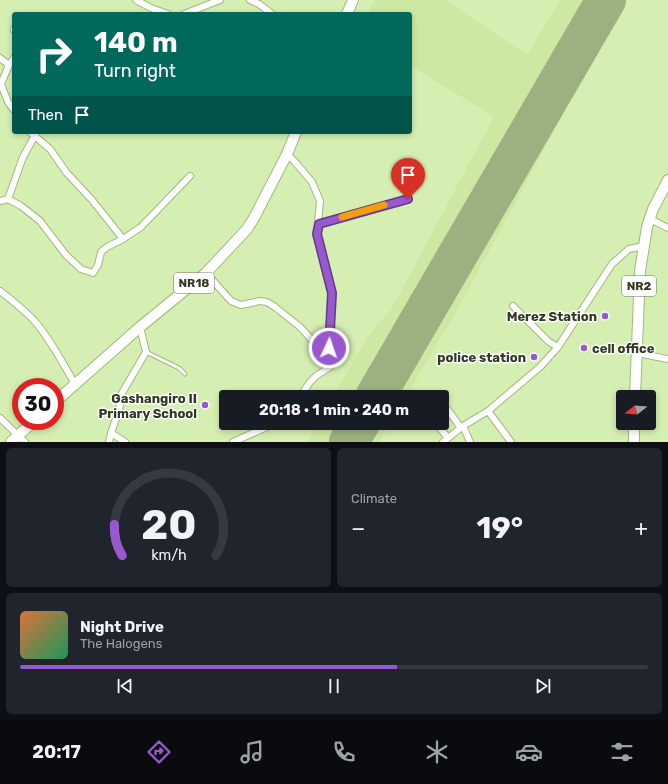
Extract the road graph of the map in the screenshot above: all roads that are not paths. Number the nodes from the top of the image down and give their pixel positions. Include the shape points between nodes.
1 (136, 0) edge
2 (220, 0) edge
3 (250, 0) edge
4 (353, 0) edge
5 (162, 12) edge
6 (189, 12) edge
7 (269, 12) edge
8 (348, 12) edge
9 (0, 58) edge
10 (12, 61) edge
11 (9, 65) junction
12 (12, 99) edge
13 (8, 102) junction
14 (12, 107) edge
15 (34, 134) edge
16 (35, 134) edge
17 (295, 134) edge
18 (287, 154) junction
19 (190, 176) dead end
20 (668, 180) edge
21 (8, 199) junction
22 (408, 199) dead end
23 (0, 201) edge
24 (650, 219) junction
25 (319, 224) junction
26 (668, 228) edge
27 (123, 239) junction
28 (644, 246) junction
29 (206, 273) junction
30 (0, 291) edge
31 (513, 306) dead end
32 (140, 327) junction
33 (558, 346) junction
34 (329, 348) junction
35 (146, 352) junction
36 (637, 353) junction
37 (668, 359) edge
38 (185, 374) dead end
39 (75, 384) junction
40 (305, 390) edge
41 (635, 390) edge
42 (64, 394) edge
43 (449, 411) edge
44 (488, 411) junction
45 (0, 418) edge
46 (462, 427) junction
47 (26, 430) edge
48 (260, 430) edge
49 (441, 430) edge
50 (634, 430) edge
51 (111, 433) junction
52 (448, 438) junction
53 (18, 440) edge
54 (110, 442) edge
55 (125, 442) edge
56 (233, 442) edge
57 (443, 442) edge
58 (470, 442) edge
59 (511, 442) edge
60 (634, 442) edge

1 - 5 street
2 - 6 street
3 - 7 street
4 - 8 main road
9 - 11 street
10 - 11 street
11 - 13 street via 1,84
12 - 13 street
13 - 14 street
15 - 21 street
16 - 27 street
17 - 18 main road, NR18
18 - 25 street via 312,182 320,201
18 - 29 main road, NR18 via 247,229
19 - 27 street via 141,227
20 - 24 main road, NR2
21 - 23 street
21 - 27 street via 40,220 66,255 81,270 93,273 101,252
22 - 25 street
24 - 26 street
24 - 28 main road, NR2
25 - 34 street via 317,234 332,293
28 - 33 street via 629,249 612,264
28 - 36 main road, NR2 via 640,271
29 - 32 main road, NR18
29 - 34 street via 231,301 241,304 267,302 312,340
30 - 39 street via 37,325
31 - 33 street via 549,342
32 - 35 street
32 - 39 main road, NR18
33 - 44 street via 540,367
34 - 40 street via 334,357 330,367 316,376
35 - 38 lane via 179,368
35 - 51 street via 122,393
36 - 37 street
36 - 41 main road, NR2
39 - 42 main road, NR18
43 - 46 street
44 - 46 street
44 - 59 street
45 - 53 street
46 - 52 street
46 - 58 street
47 - 53 main road
48 - 56 street
49 - 52 street
50 - 60 main road
51 - 54 street
51 - 55 street
52 - 57 street

